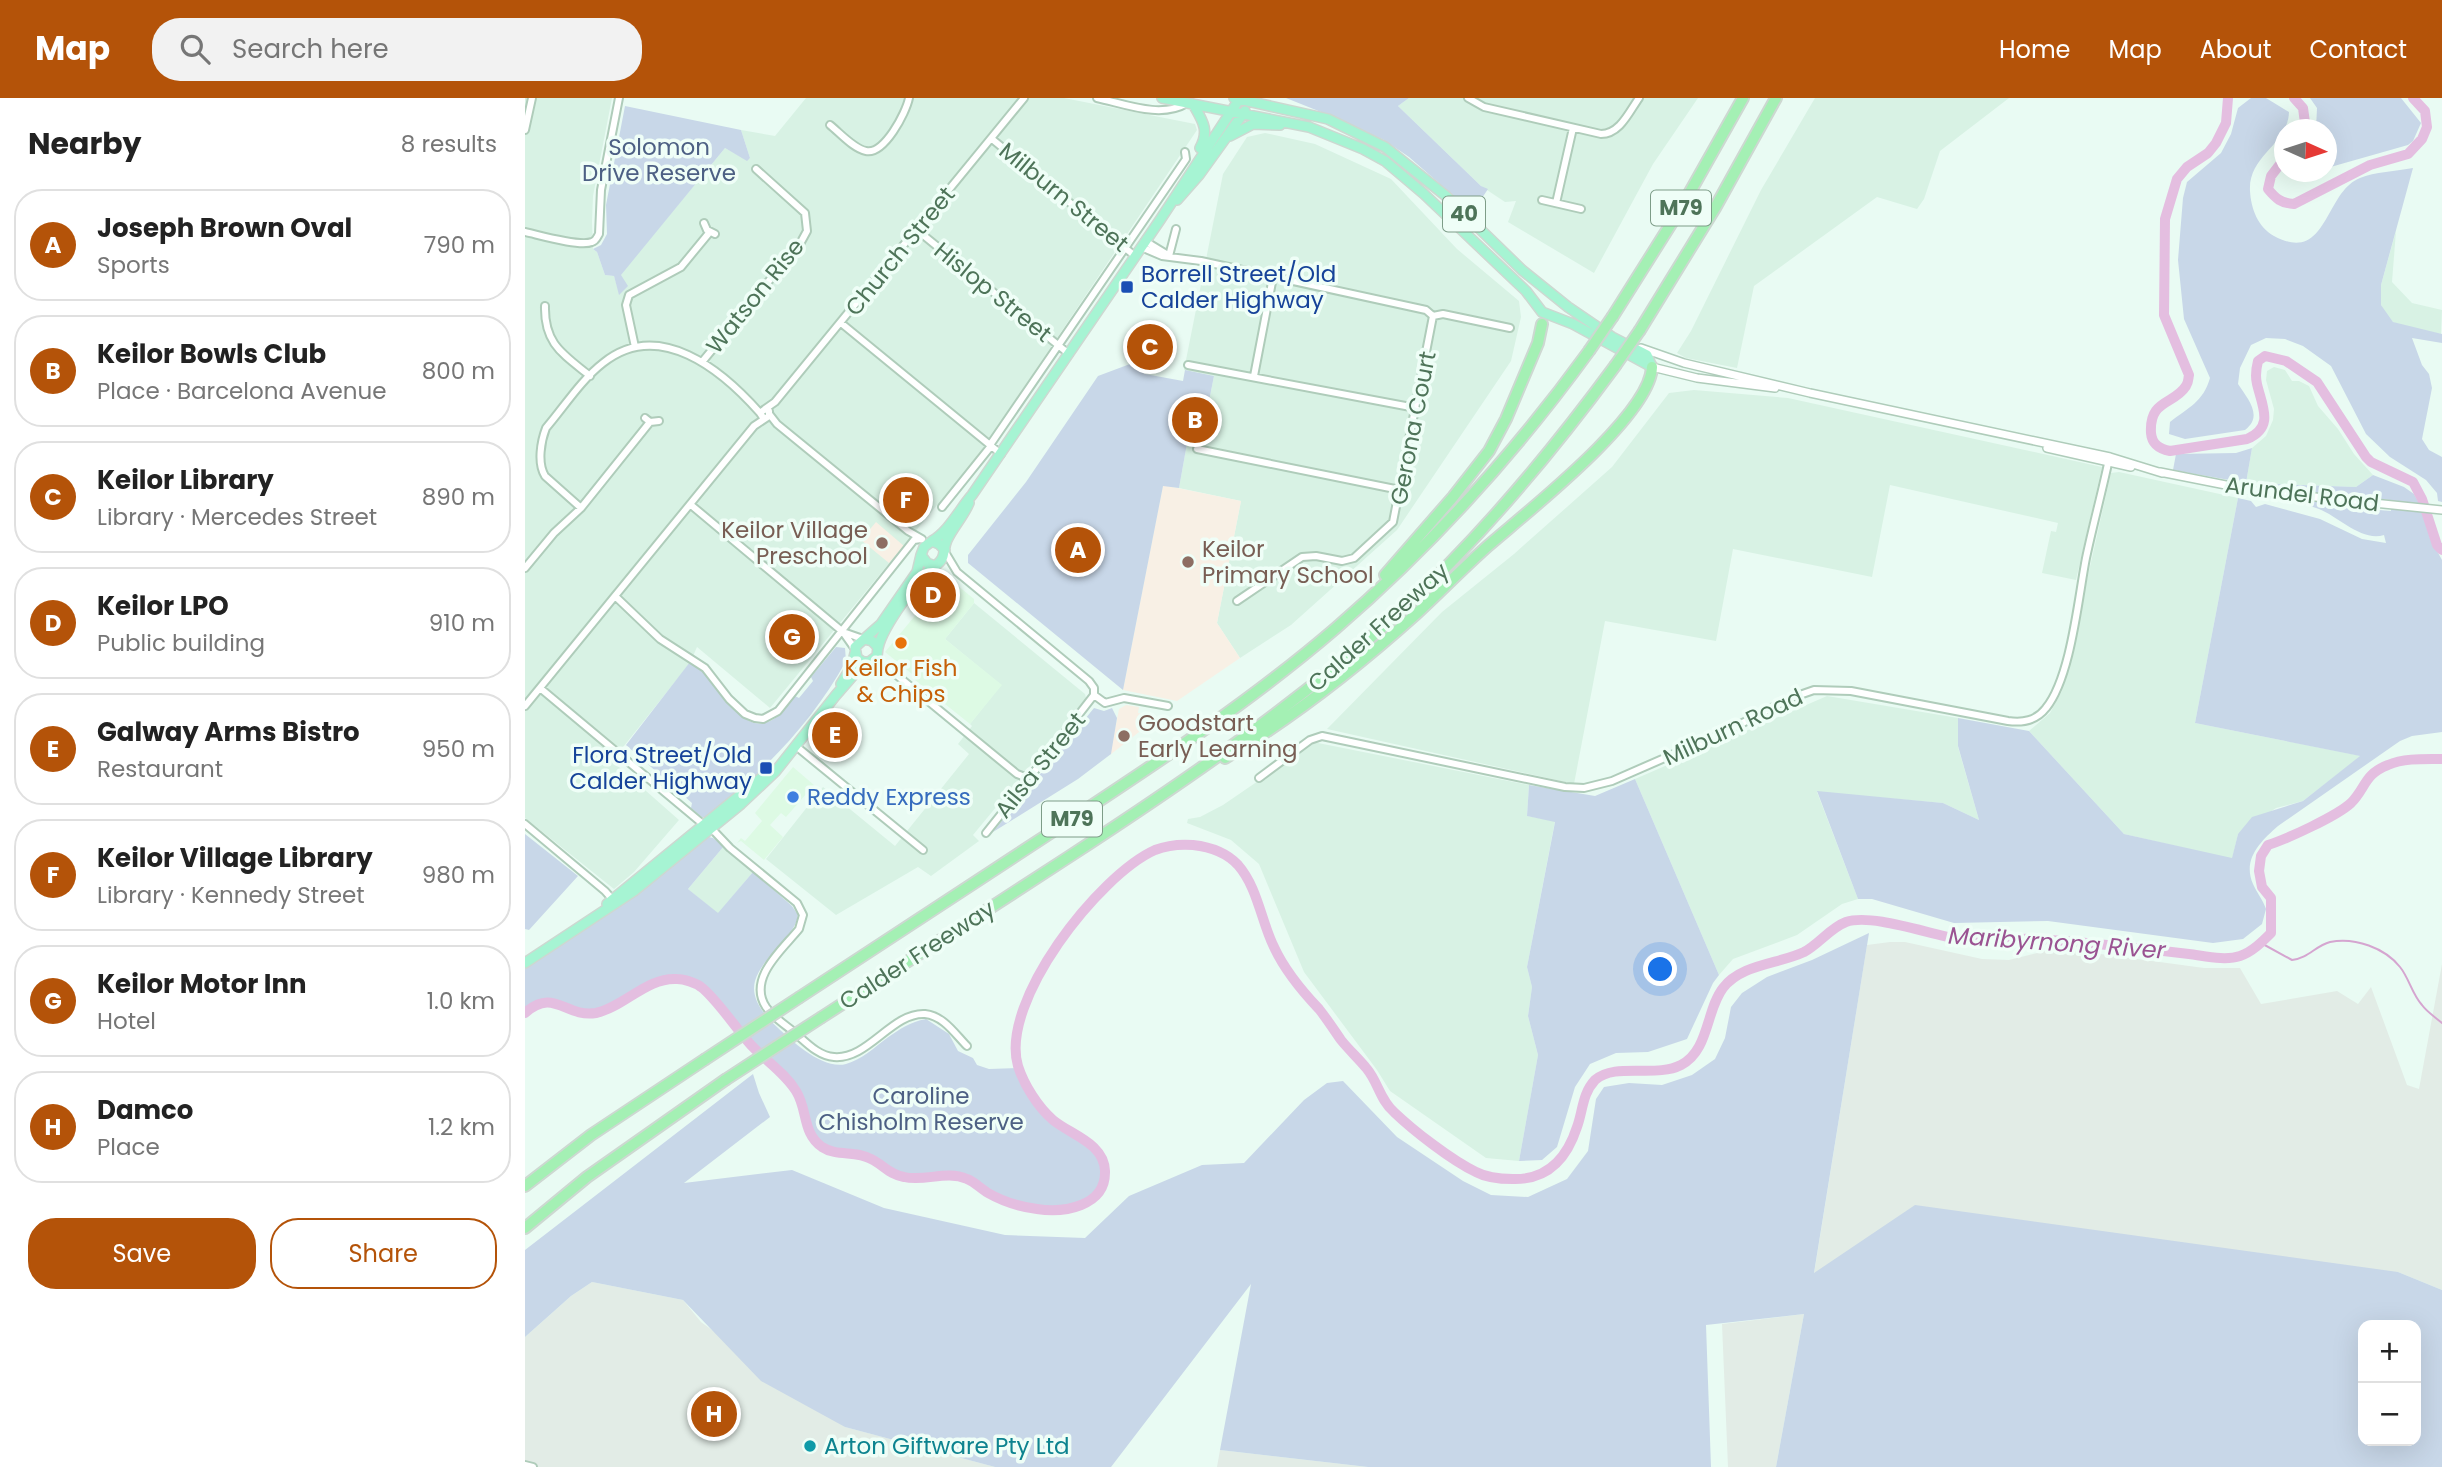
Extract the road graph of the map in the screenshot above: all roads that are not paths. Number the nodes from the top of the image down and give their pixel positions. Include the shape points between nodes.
1 (532, 98) edge
2 (619, 98) edge
3 (909, 98) edge
4 (1024, 98) edge
5 (1097, 98) edge
6 (1162, 98) edge
7 (1237, 98) edge
8 (1277, 98) edge
9 (1468, 98) edge
10 (1639, 98) edge
11 (1743, 98) edge
12 (1776, 98) edge
13 (1253, 100) edge
14 (1190, 104) junction
15 (1231, 111) junction
16 (1244, 113) junction
17 (1317, 116) junction
18 (830, 125) dead end
19 (1309, 127) junction
20 (1573, 128) junction
21 (525, 130) edge
22 (992, 139) junction
23 (1222, 143) junction
24 (1185, 152) dead end
25 (756, 169) dead end
26 (1187, 175) junction
27 (1542, 200) dead end
28 (1556, 203) junction
29 (1581, 209) dead end
30 (1160, 220) junction
31 (704, 223) dead end
32 (1176, 229) dead end
33 (917, 230) junction
34 (525, 232) edge
35 (1124, 248) junction
36 (1140, 248) junction
37 (1169, 256) junction
38 (1273, 277) junction
39 (1555, 297) junction
40 (545, 306) dead end
41 (1433, 316) junction
42 (1542, 318) junction
43 (1585, 319) junction
44 (841, 323) junction
45 (1510, 328) dead end
46 (635, 346) junction
47 (1057, 346) junction
48 (1069, 354) junction
49 (702, 362) junction
50 (1188, 365) dead end
51 (1652, 367) junction
52 (590, 376) junction
53 (1254, 376) junction
54 (1810, 394) junction
55 (1416, 408) junction
56 (765, 414) junction
57 (659, 421) dead end
58 (990, 445) junction
59 (1197, 449) dead end
60 (1001, 454) junction
61 (2109, 459) junction
62 (1400, 490) junction
63 (972, 495) junction
64 (691, 505) junction
65 (942, 507) dead end
66 (581, 508) junction
67 (2442, 510) edge
68 (924, 540) junction
69 (945, 552) junction
70 (921, 554) junction
71 (936, 566) junction
72 (525, 568) edge
73 (957, 572) junction
74 (615, 596) junction
75 (1237, 601) dead end
76 (1335, 629) junction
77 (843, 632) junction
78 (864, 639) junction
79 (855, 651) junction
80 (878, 651) junction
81 (870, 662) junction
82 (888, 668) junction
83 (540, 688) junction
84 (836, 695) junction
85 (1094, 695) junction
86 (525, 706) edge
87 (1168, 706) dead end
88 (797, 747) junction
89 (1025, 777) junction
90 (1259, 778) dead end
91 (1168, 792) junction
92 (525, 824) edge
93 (708, 827) junction
94 (986, 834) dead end
95 (923, 850) dead end
96 (614, 902) junction
97 (525, 963) edge
98 (967, 1046) dead end
99 (525, 1186) edge
100 (525, 1228) edge
101 (525, 1465) edge
102 (533, 1467) edge

1 - 21 street
2 - 34 street via 596,239 575,242
3 - 18 street via 901,121 878,149 860,149
4 - 22 street, Church Street
5 - 14 street via 1165,110
6 - 14 main road, 40
7 - 13 main road, 40
7 - 15 main road
8 - 17 main road
9 - 20 street via 1484,107
10 - 20 street via 1612,133
11 - 76 highway, Calder Freeway / M79, bridge via 1613,316 1528,432 1444,526
12 - 91 highway, Calder Freeway / M79, bridge via 1640,330 1535,469 1426,587 1372,636 1297,698
13 - 16 main road
13 - 17 main road, 40
14 - 15 main road, 40
14 - 26 main road via 1205,132
15 - 16 main road, 40
15 - 26 main road
16 - 19 main road, 40
16 - 23 main road
17 - 39 main road, 40 via 1346,126 1401,158
19 - 23 main road via 1253,124
19 - 42 main road, 40 via 1385,162 1425,194 1526,291
20 - 28 street
22 - 33 street, Church Street
22 - 35 street, Milburn Street
23 - 30 main road
24 - 35 street via 1186,159
25 - 49 street, Watson Rise via 805,213 807,231
26 - 30 main road
27 - 28 street
28 - 29 street
30 - 36 main road
31 - 46 street via 712,234 681,267 629,295 626,305
32 - 37 street
33 - 44 street, Church Street
33 - 47 street, Hislop Street
35 - 36 street, Milburn Street
35 - 47 street
36 - 37 street, Milburn Street
36 - 48 main road
37 - 38 street
38 - 41 street via 1426,310
38 - 53 street
39 - 42 main road via 1547,303
39 - 43 main road
40 - 52 street via 545,323 553,343
41 - 45 street via 1443,314
41 - 55 street, Gerona Court
42 - 51 main road via 1566,320
42 - 76 highway via 1538,343 1489,451
43 - 51 main road via 1645,353
43 - 54 street, Arundel Road via 1684,363
44 - 56 street, Church Street
44 - 58 street
46 - 49 street via 665,346
46 - 52 street via 611,357
47 - 48 street, Hislop Street
47 - 58 street
48 - 60 main road
49 - 56 street
50 - 53 street
51 - 54 street, Arundel Road
51 - 91 highway via 1645,389 1592,454 1415,615 1295,713
52 - 66 street via 546,428 541,458 545,475
53 - 55 street
54 - 61 street, Arundel Road
55 - 62 street, Gerona Court
56 - 64 street
56 - 68 street
57 - 66 street via 647,420
58 - 60 street
58 - 65 street
59 - 62 street
60 - 63 main road
61 - 67 street, Arundel Road via 2247,490
61 - 90 street, Milburn Road via 2059,685 2046,709 2028,721 1821,690 1791,698 1731,729 1591,788 1565,787 1322,736
62 - 75 street, Gerona Court via 1393,522 1354,558 1302,557
63 - 68 main road via 945,531
63 - 69 main road
64 - 74 street
64 - 77 street
66 - 72 street
68 - 69 main road via 940,544
68 - 70 main road
68 - 77 street
69 - 71 main road
69 - 73 street
70 - 71 main road
70 - 78 main road via 914,576 876,630
71 - 73 street
71 - 80 main road via 922,577 886,629
73 - 85 street via 1087,679
74 - 77 street via 660,639 705,668 729,699 752,718 776,713
74 - 83 street
76 - 99 highway, Calder Freeway / M79, bridge via 1159,761 591,1135
77 - 78 street
77 - 79 street
78 - 79 main road
78 - 80 main road via 875,642
79 - 81 main road via 860,660
79 - 84 main road
80 - 81 main road
80 - 82 street
81 - 82 street
81 - 84 main road
82 - 89 street
83 - 86 street
83 - 93 street
84 - 88 main road
85 - 87 street via 1105,703 1124,698
85 - 89 street, Ailsa Street via 1034,772
88 - 93 main road
88 - 95 street
89 - 94 street, Ailsa Street via 1022,788
91 - 100 highway, Calder Freeway / M79, bridge via 725,1080 587,1177
92 - 96 street
93 - 96 main road
93 - 98 street via 802,912 799,929 762,978 762,1000 774,1016 831,1057 851,1055 921,1014 939,1018
96 - 97 main road
101 - 102 street

